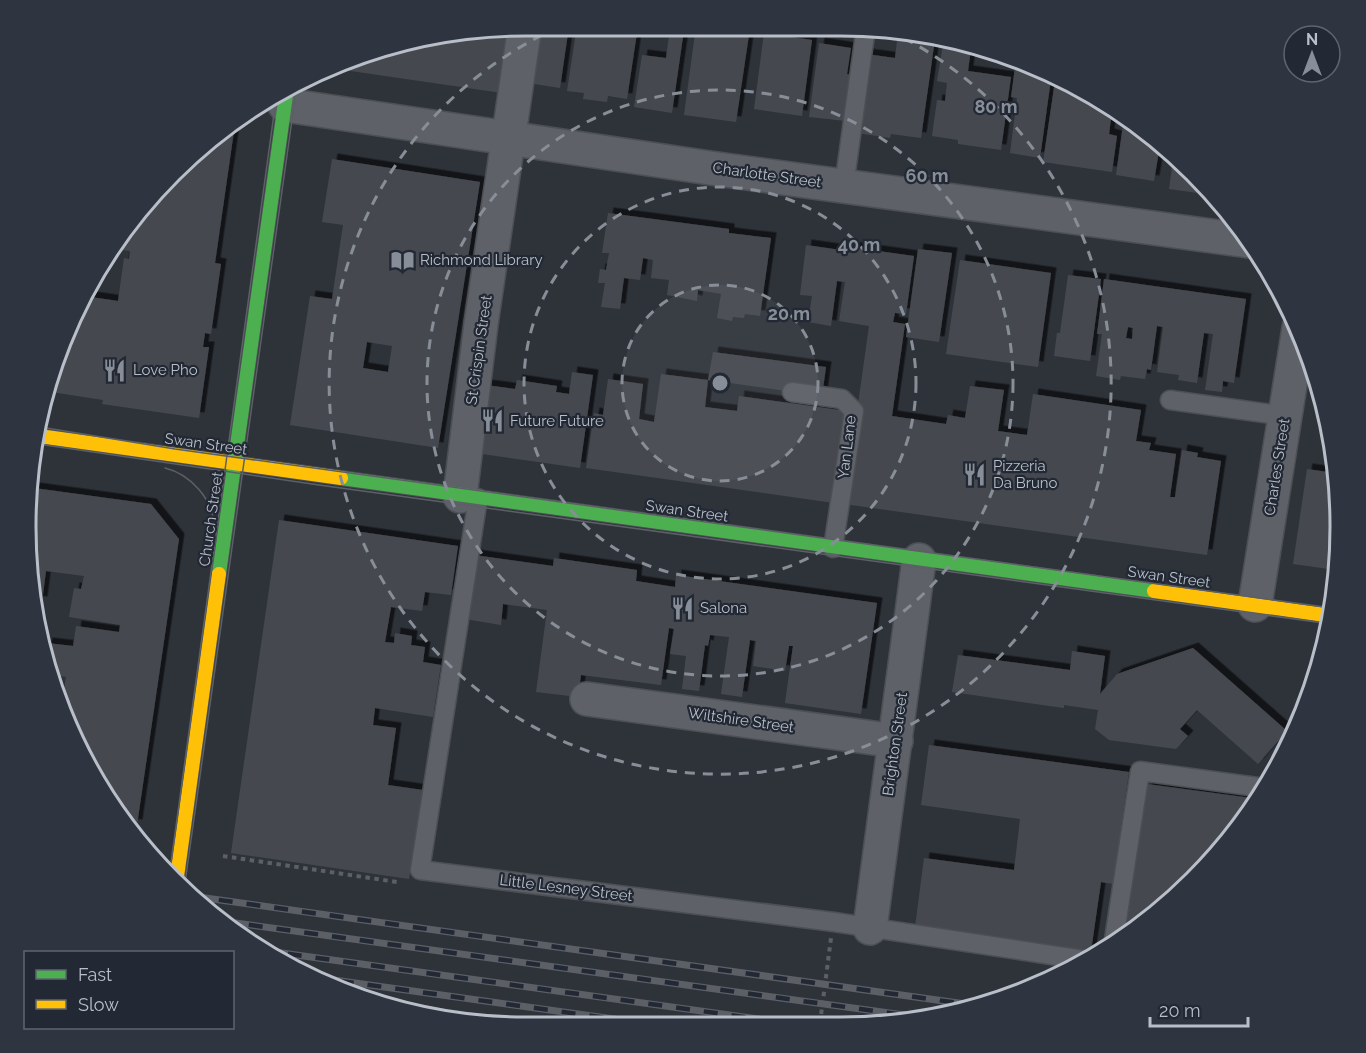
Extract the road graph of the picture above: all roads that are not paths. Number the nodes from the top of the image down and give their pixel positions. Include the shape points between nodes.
1 (524, 36) edge
2 (865, 37) edge
3 (291, 97) edge
4 (285, 100) edge
5 (510, 138) junction
6 (844, 186) junction
7 (1236, 238) edge
8 (1296, 347) edge
9 (792, 392) dead end
10 (1170, 400) dead end
11 (1285, 416) junction
12 (44, 437) edge
13 (235, 465) junction
14 (469, 497) junction
15 (833, 548) junction
16 (919, 560) junction
17 (1255, 605) junction
18 (1322, 615) edge
19 (587, 699) dead end
20 (896, 741) junction
21 (1255, 787) edge
22 (178, 871) edge
23 (870, 928) junction
24 (1115, 932) edge
25 (1071, 958) edge

1 - 5 street, St Crispin Street
2 - 6 lane
3 - 5 street, Charlotte Street
4 - 13 main road, Church Street
5 - 6 street, Charlotte Street
5 - 14 street, St Crispin Street via 481,324
6 - 7 street, Charlotte Street
8 - 11 street, Charles Street
9 - 15 lane, Yan Lane via 842,399 854,411
10 - 11 lane
11 - 17 street, Charles Street
12 - 13 main road, Swan Street
13 - 14 main road, Swan Street
13 - 22 main road, Church Street
14 - 15 main road, Swan Street
14 - 23 lane, Little Lesney Street via 420,870
15 - 16 main road, Swan Street
16 - 17 main road, Swan Street
16 - 20 street, Brighton Street
17 - 18 main road, Swan Street
19 - 20 street, Wiltshire Street
20 - 23 street, Brighton Street
21 - 24 lane via 1140,771
23 - 25 lane, Little Lesney Street

